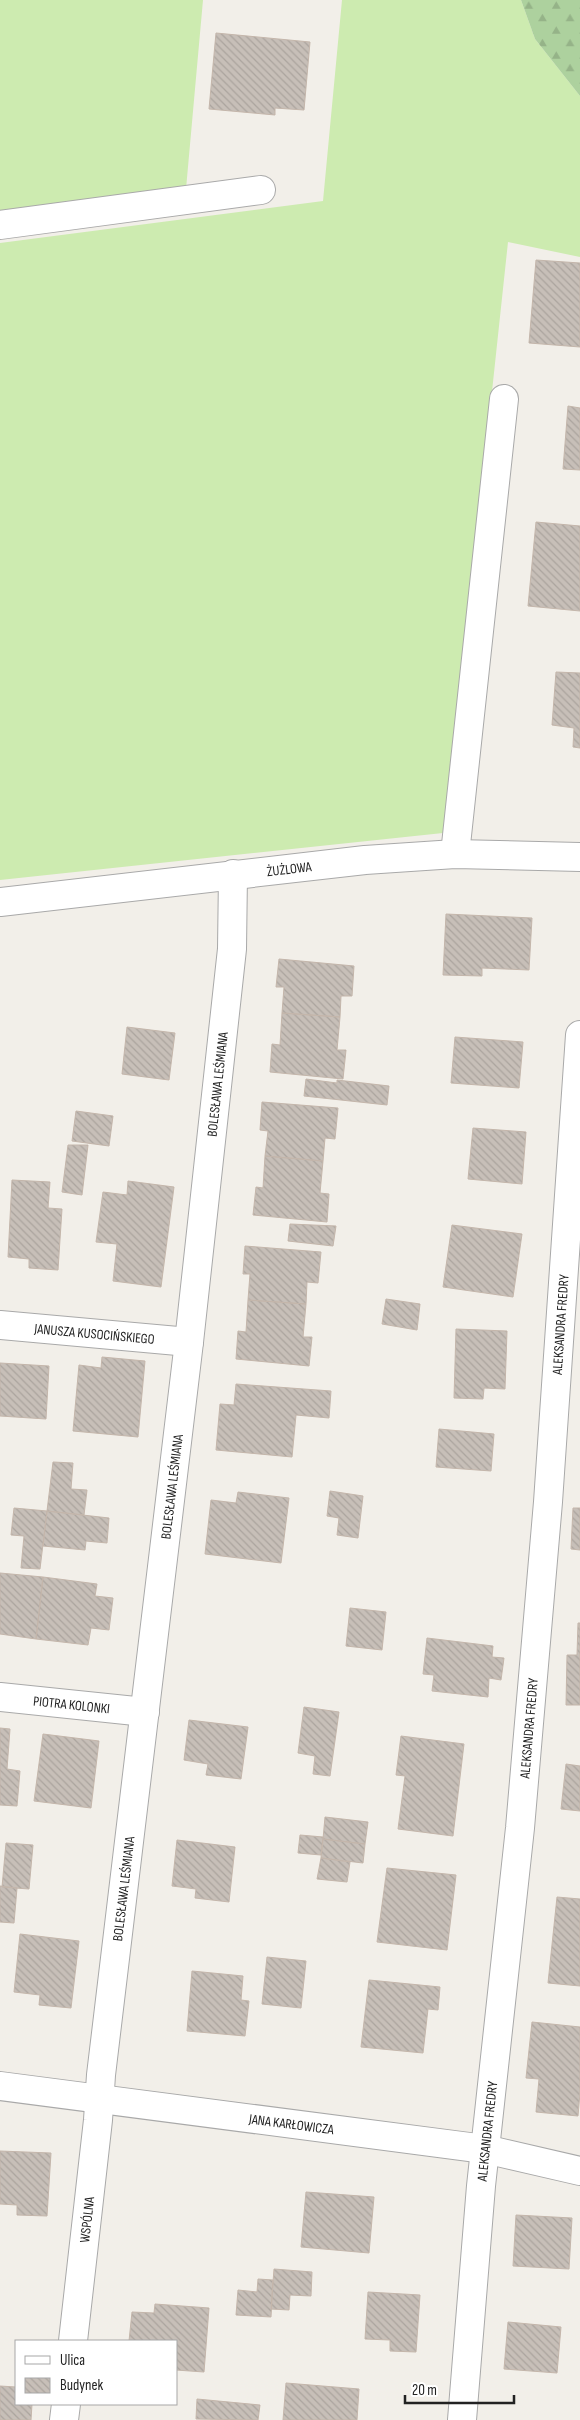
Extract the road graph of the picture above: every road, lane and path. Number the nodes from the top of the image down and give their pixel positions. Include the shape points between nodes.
1 (261, 190) dead end
2 (0, 225) edge
3 (504, 399) dead end
4 (455, 854) junction
5 (580, 856) edge
6 (233, 874) junction
7 (0, 902) edge
8 (580, 1035) edge
9 (0, 1325) edge
10 (189, 1342) junction
11 (0, 1697) edge
12 (145, 1712) junction
13 (0, 2086) edge
14 (100, 2098) junction
15 (485, 2149) junction
16 (580, 2171) edge
17 (73, 2340) edge
18 (66, 2405) edge
19 (64, 2420) edge
20 (462, 2420) edge

1 - 2 street
3 - 4 street
4 - 5 street, ŻUŻLOWA
4 - 6 street, ŻUŻLOWA
6 - 7 street, ŻUŻLOWA
6 - 10 street, BOLESŁAWA LEŚMIANA via 232,949
8 - 15 street, ALEKSANDRA FREDRY via 548,1502 520,1828
9 - 10 street, JANUSZA KUSOCIŃSKIEGO
10 - 12 street, BOLESŁAWA LEŚMIANA
11 - 12 street, PIOTRA KOLONKI
12 - 14 street, BOLESŁAWA LEŚMIANA
13 - 14 street, JANA KARŁOWICZA
14 - 15 street, JANA KARŁOWICZA
14 - 17 street, WSPÓLNA
15 - 16 street, JANA KARŁOWICZA
15 - 20 street, ALEKSANDRA FREDRY
18 - 19 street

